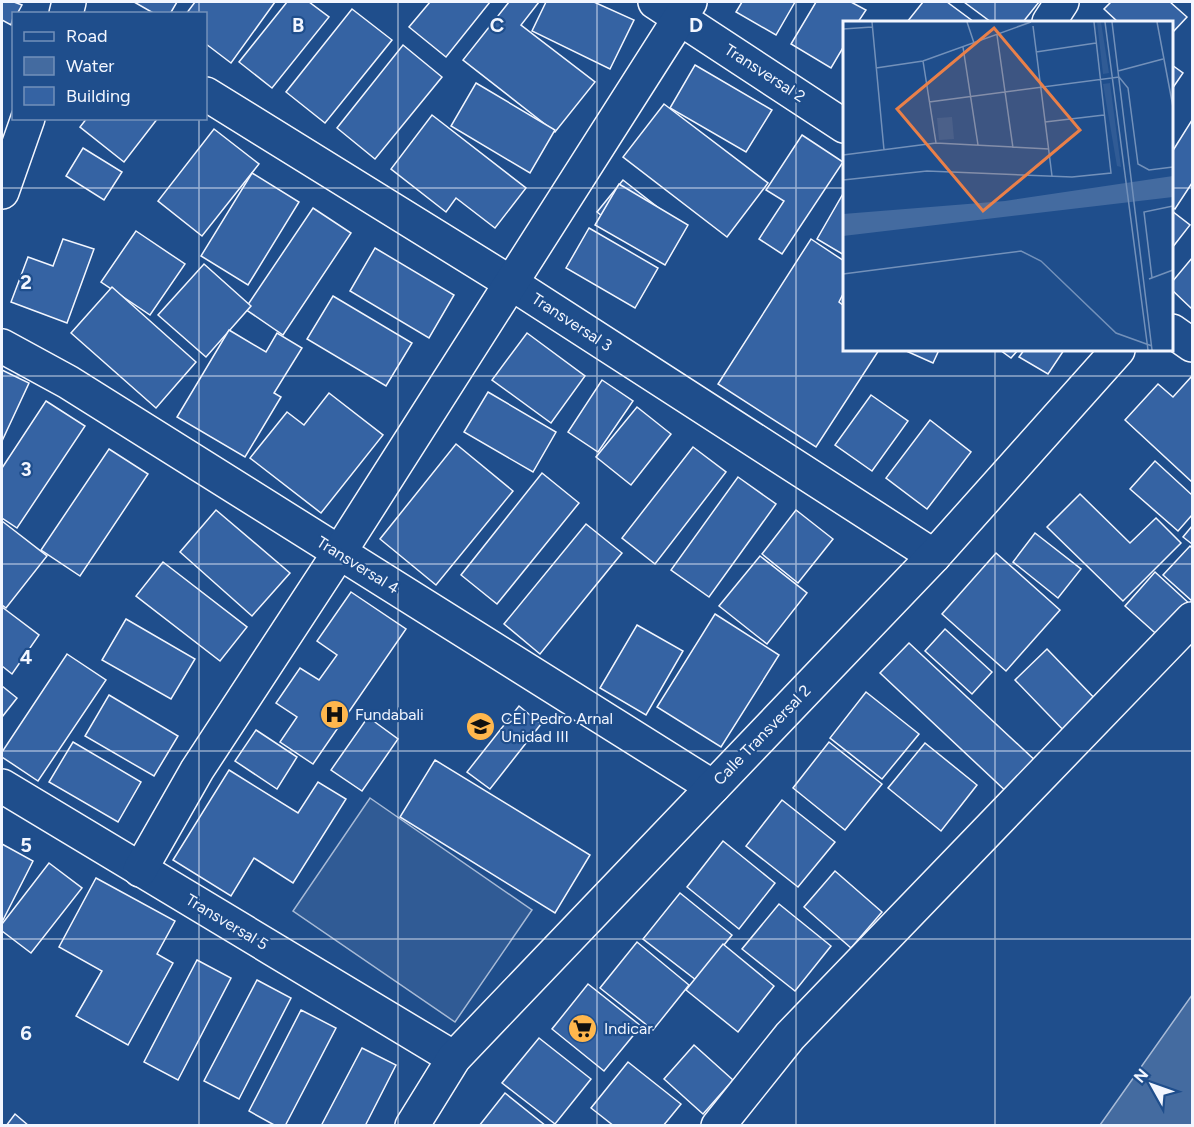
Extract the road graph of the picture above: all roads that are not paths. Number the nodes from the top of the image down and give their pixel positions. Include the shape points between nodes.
1 (1062, 2) edge
2 (675, 7) edge
3 (1050, 21) edge
4 (207, 95) edge
5 (27, 120) edge
6 (843, 125) edge
7 (2, 192) edge
8 (511, 283) junction
9 (1173, 331) edge
10 (1192, 345) edge
11 (2, 346) edge
12 (1118, 351) edge
13 (339, 553) junction
14 (934, 556) junction
15 (1192, 619) edge
16 (2, 786) edge
17 (713, 787) junction
18 (140, 870) junction
19 (454, 1058) junction
20 (412, 1125) edge
21 (718, 1125) edge

1 - 3 street
2 - 6 street, Transversal 2
2 - 8 street
4 - 8 street, Transversal 3
5 - 7 street
8 - 13 street
8 - 14 street, Transversal 3
9 - 10 street
11 - 13 street, Transversal 4 via 68,382
12 - 14 street, Calle Transversal 2
13 - 17 street, Transversal 4
13 - 18 street via 197,770
14 - 17 street, Calle Transversal 2
15 - 21 street via 790,1036
16 - 18 street, Transversal 5
17 - 19 street, Calle Transversal 2
18 - 19 street, Transversal 5
19 - 20 street, Calle Transversal 2

